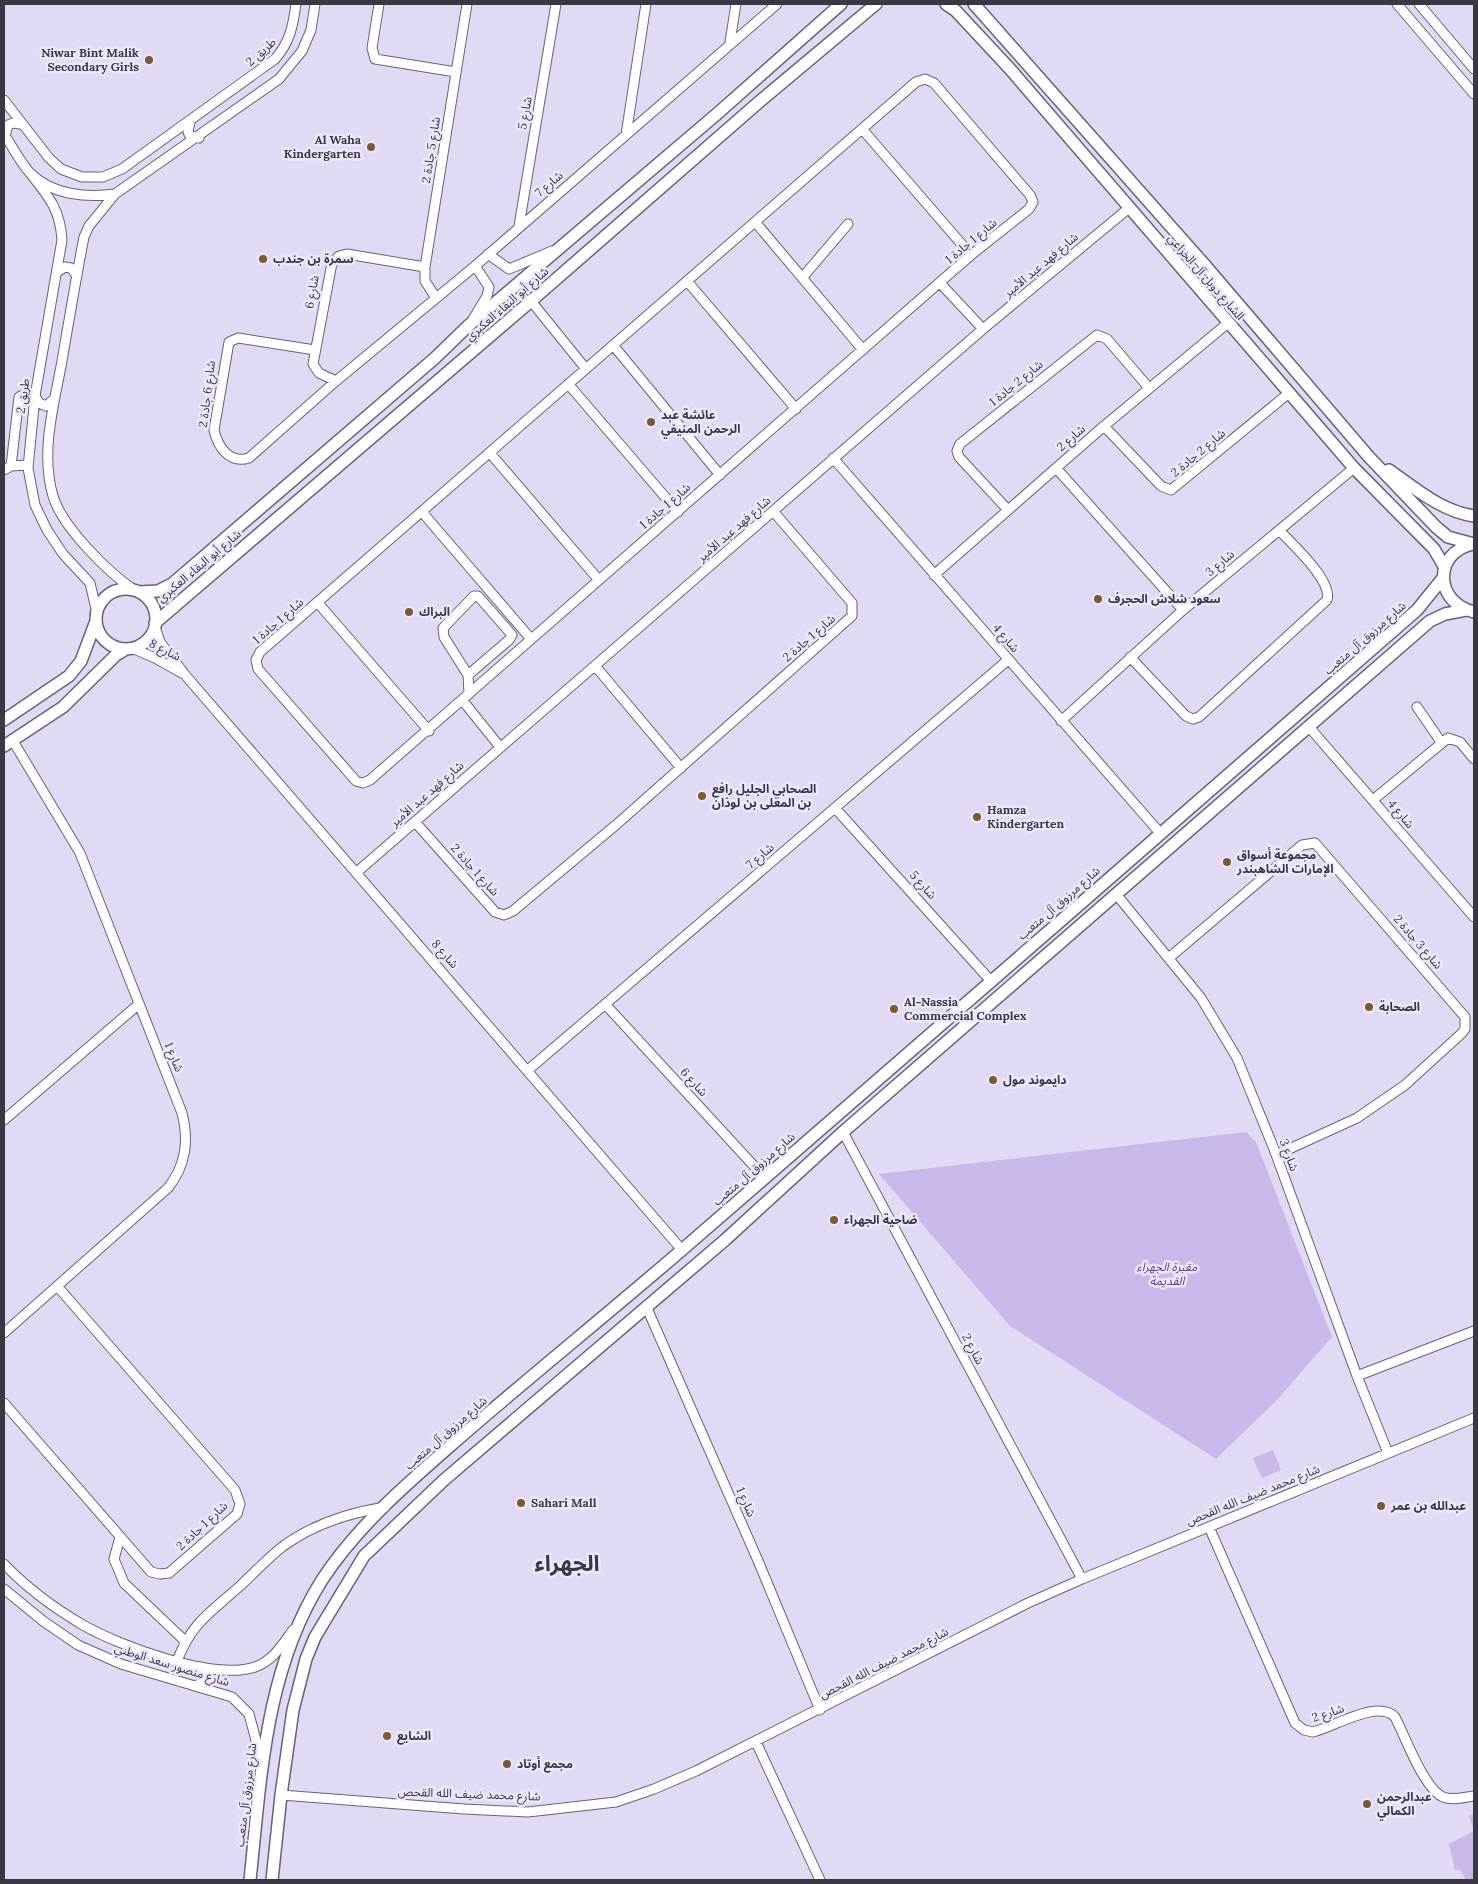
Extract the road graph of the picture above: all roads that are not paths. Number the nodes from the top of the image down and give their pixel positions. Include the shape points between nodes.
1 (296, 4) edge
2 (308, 4) edge
3 (315, 4) edge
4 (379, 4) edge
5 (467, 4) edge
6 (556, 4) edge
7 (646, 4) edge
8 (736, 4) edge
9 (777, 4) edge
10 (841, 4) edge
11 (876, 4) edge
12 (946, 4) edge
13 (974, 4) edge
14 (1397, 4) edge
15 (1419, 4) edge
16 (311, 30) junction
17 (730, 42) junction
18 (1474, 70) edge
19 (456, 72) junction
20 (1456, 73) junction
21 (1474, 85) edge
22 (1474, 94) edge
23 (4, 100) edge
24 (718, 113) junction
25 (190, 122) junction
26 (20, 124) junction
27 (863, 130) junction
28 (4, 135) edge
29 (626, 135) junction
30 (198, 138) junction
31 (152, 147) junction
32 (162, 163) junction
33 (30, 173) junction
34 (115, 194) junction
35 (648, 200) junction
36 (1129, 208) junction
37 (756, 223) junction
38 (848, 224) dead end
39 (519, 226) junction
40 (1185, 242) junction
41 (561, 247) junction
42 (488, 254) junction
43 (971, 255) junction
44 (1170, 256) junction
45 (1203, 263) junction
46 (475, 266) junction
47 (425, 267) junction
48 (57, 272) junction
49 (77, 276) junction
50 (1188, 276) junction
51 (802, 278) junction
52 (688, 282) junction
53 (940, 283) junction
54 (436, 298) junction
55 (531, 302) junction
56 (1228, 323) junction
57 (468, 326) junction
58 (983, 329) junction
59 (613, 345) junction
60 (315, 350) junction
61 (864, 350) junction
62 (435, 358) junction
63 (586, 368) junction
64 (336, 381) junction
65 (569, 385) junction
66 (1149, 388) junction
67 (1289, 392) junction
68 (35, 396) junction
69 (55, 398) junction
70 (796, 409) junction
71 (1104, 426) junction
72 (370, 439) junction
73 (490, 453) junction
74 (1369, 457) junction
75 (833, 458) junction
76 (27, 465) junction
77 (8, 468) edge
78 (1056, 468) junction
79 (1354, 468) junction
80 (720, 475) junction
81 (1008, 510) junction
82 (422, 512) junction
83 (678, 512) junction
84 (773, 512) junction
85 (1474, 516) edge
86 (1279, 530) junction
87 (1474, 544) edge
88 (1444, 573) junction
89 (934, 575) junction
90 (598, 579) junction
91 (137, 591) junction
92 (318, 603) junction
93 (1183, 610) junction
94 (1470, 611) edge
95 (97, 616) junction
96 (155, 625) junction
97 (531, 638) junction
98 (129, 648) junction
99 (1130, 657) junction
100 (1008, 660) junction
101 (596, 666) junction
102 (468, 675) junction
103 (186, 676) junction
104 (466, 698) junction
105 (1417, 707) dead end
106 (4, 720) edge
107 (1061, 721) junction
108 (1309, 727) junction
109 (429, 731) junction
110 (1441, 742) junction
111 (8, 744) edge
112 (500, 747) junction
113 (1474, 759) edge
114 (682, 768) junction
115 (1202, 796) junction
116 (1373, 800) junction
117 (834, 808) junction
118 (1212, 811) junction
119 (1180, 816) junction
120 (415, 822) junction
121 (1191, 829) junction
122 (1160, 834) junction
123 (357, 872) junction
124 (1116, 894) junction
125 (1474, 917) edge
126 (1170, 957) junction
127 (990, 980) junction
128 (139, 1004) junction
129 (606, 1004) junction
130 (921, 1041) junction
131 (931, 1055) junction
132 (900, 1059) junction
133 (528, 1070) junction
134 (910, 1073) junction
135 (5, 1117) edge
136 (843, 1132) junction
137 (1276, 1155) junction
138 (765, 1178) junction
139 (682, 1250) junction
140 (57, 1286) junction
141 (646, 1306) junction
142 (1474, 1331) edge
143 (4, 1334) edge
144 (1357, 1376) junction
145 (4, 1403) edge
146 (1474, 1418) edge
147 (1388, 1453) junction
148 (385, 1507) junction
149 (1209, 1527) junction
150 (120, 1537) junction
151 (4, 1564) edge
152 (1082, 1579) junction
153 (4, 1589) edge
154 (298, 1624) junction
155 (185, 1642) junction
156 (177, 1661) junction
157 (201, 1667) junction
158 (197, 1685) junction
159 (820, 1710) junction
160 (756, 1742) junction
161 (261, 1781) junction
162 (280, 1795) junction
163 (1474, 1796) edge
164 (250, 1880) edge
165 (272, 1880) edge
166 (820, 1880) edge

1 - 25 street, طريق 2 via 286,46 275,59
2 - 16 street
3 - 16 street, طريق 2
4 - 19 street via 372,48 376,59
5 - 19 street, شارع 5 جادة 2
6 - 39 street, شارع 5
7 - 29 street
8 - 17 street
9 - 17 street, شارع 7
10 - 24 main road, شارع أبو البقاء العكبري
11 - 35 main road, شارع أبو البقاء العكبري
12 - 36 main road, الشارع دوبل آل الخزاعي via 1010,69
13 - 40 main road, الشارع دوبل آل الخزاعي
14 - 20 street
15 - 18 street
16 - 30 street, طريق 2 via 302,51 280,79
17 - 29 street, شارع 7
19 - 47 street, شارع 5 جادة 2
20 - 21 street via 1462,72
20 - 22 street
23 - 26 street, طريق 2
24 - 35 main road via 724,118 722,125 653,186
24 - 41 main road, شارع أبو البقاء العكبري
25 - 30 street via 188,132
25 - 31 street, طريق 2
26 - 28 street via 8,125
26 - 31 street, طريق 2 via 61,169 82,177 112,174
27 - 37 street, شارع 1 جادة 1
27 - 43 street
27 - 43 street, شارع 1 جادة 1 via 916,82 925,79 934,82 1032,198 1029,209
28 - 33 street, طريق 2
29 - 39 street, شارع 7
30 - 32 street, طريق 2
31 - 32 street via 164,151
32 - 34 street, طريق 2
33 - 34 street, طريق 2 via 68,193 91,196
33 - 48 street, طريق 2 via 54,203 61,223
34 - 49 street, طريق 2 via 89,226
35 - 55 main road, شارع أبو البقاء العكبري
36 - 44 main road, الشارع دوبل آل الخزاعي
36 - 58 street, شارع فهد عبد الأمير
37 - 51 street
37 - 52 street, شارع 1 جادة 1
38 - 51 street
39 - 42 street, شارع 7
40 - 44 main road via 1179,254
40 - 45 main road, الشارع دوبل آل الخزاعي
41 - 42 street via 509,269
41 - 57 main road, شارع أبو البقاء العكبري
42 - 46 street, شارع 7
43 - 53 street, شارع 1 جادة 1
44 - 50 main road, الشارع دوبل آل الخزاعي
45 - 50 main road via 1192,264
45 - 74 main road, الشارع دوبل آل الخزاعي
46 - 54 street, شارع 7
46 - 57 street via 489,287 487,296
47 - 54 street, شارع 5 جادة 2 via 425,281
47 - 60 street, شارع 6 via 347,254 334,260
48 - 49 street via 65,267 71,268
48 - 68 street, طريق 2
49 - 69 street, طريق 2
50 - 56 main road, الشارع دوبل آل الخزاعي
51 - 61 street
52 - 59 street, شارع 1 جادة 1
52 - 70 street
53 - 58 street
53 - 61 street, شارع 1 جادة 1
54 - 64 street, شارع 7
55 - 63 street
55 - 72 main road, شارع أبو البقاء العكبري
56 - 66 street, شارع 2
56 - 67 main road, الشارع دوبل آل الخزاعي
57 - 62 main road, شارع أبو البقاء العكبري
58 - 75 street, شارع فهد عبد الأمير
59 - 63 street, شارع 1 جادة 1
59 - 80 street
60 - 64 street, شارع 6 via 315,368
60 - 64 street, شارع 6 جادة 2 via 238,338 229,342 214,422 215,438 222,450 235,460 250,458
61 - 70 street, شارع 1 جادة 1
62 - 72 main road via 425,372 364,428 364,434
62 - 91 main road, شارع أبو البقاء العكبري via 172,584 158,591
63 - 65 street, شارع 1 جادة 1
65 - 73 street, شارع 1 جادة 1
65 - 83 street
66 - 71 street, شارع 2
66 - 81 street, شارع 2 جادة 1 via 1107,338 1097,335 960,444 959,457
67 - 71 street, شارع 2 جادة 2 via 1171,490 1161,486
67 - 79 main road, الشارع دوبل آل الخزاعي
68 - 69 street via 42,405 50,404
68 - 76 street, طريق 2
68 - 77 street via 23,395 17,400
69 - 91 street, طريق 2 via 47,469 60,513 105,567
70 - 80 street, شارع 1 جادة 1
71 - 78 street, شارع 2
72 - 96 main road, شارع أبو البقاء العكبري
73 - 82 street, شارع 1 جادة 1
73 - 90 street
74 - 85 main road via 1440,506
74 - 87 main road, الشارع دوبل آل الخزاعي via 1448,537
75 - 84 street, شارع فهد عبد الأمير
75 - 89 street, شارع 4
76 - 77 street
76 - 95 street, طريق 2 via 39,513 63,554 90,583
78 - 81 street, شارع 2
78 - 93 street
79 - 86 street, شارع 3
79 - 88 main road, الشارع دوبل آل الخزاعي via 1434,549
80 - 83 street, شارع 1 جادة 1
81 - 89 street, شارع 2
82 - 92 street, شارع 1 جادة 1
82 - 97 street
83 - 90 street, شارع 1 جادة 1
84 - 101 street, شارع فهد عبد الأمير
84 - 114 street, شارع 1 جادة 2 via 852,603 854,613
86 - 93 street, شارع 3
86 - 99 street via 1325,582 1329,594 1327,600 1199,717 1186,716
87 - 88 main road, شارع مرزوق آل متعب via 1453,554
88 - 94 main road, الشارع دوبل آل الخزاعي via 1444,586 1452,601
88 - 115 main road, شارع مرزوق آل متعب via 1417,610
89 - 100 street, شارع 4
90 - 97 street, شارع 1 جادة 1
91 - 95 main road via 112,593 105,598
91 - 96 main road via 151,603
92 - 109 street
92 - 109 street, شارع 1 جادة 1 via 260,652 256,660 258,669 359,783 370,780
93 - 99 street, شارع 3
94 - 108 main road via 1445,614 1430,621
95 - 98 main road via 99,632 104,640
95 - 106 main road via 81,661 69,676
96 - 98 main road via 146,641
96 - 103 street, شارع 8 via 160,642
97 - 104 street, شارع 1 جادة 1
98 - 103 street, شارع 8
98 - 111 main road via 116,655 69,702
99 - 107 street, شارع 3
100 - 107 street, شارع 4
100 - 117 street, شارع 7
101 - 112 street, شارع فهد عبد الأمير
101 - 114 street
102 - 102 street via 444,637 443,628 468,601 478,596 512,635
102 - 104 street
103 - 123 street, شارع 8
104 - 109 street, شارع 1 جادة 1
104 - 112 street
105 - 110 street
107 - 122 street, شارع 4
108 - 116 street, شارع 4
108 - 118 main road
110 - 113 street via 1453,739
110 - 116 street
111 - 128 street, شارع 1 via 80,853
112 - 120 street, شارع فهد عبد الأمير
114 - 120 street, شارع 1 جادة 2 via 513,911 504,915 495,912
115 - 118 main road via 1202,805
115 - 119 main road, شارع مرزوق آل متعب
116 - 125 street, شارع 4
117 - 127 street, شارع 5
117 - 129 street, شارع 7
118 - 121 main road
119 - 121 main road via 1191,821
119 - 122 main road, شارع مرزوق آل متعب
120 - 123 street, شارع فهد عبد الأمير
121 - 124 main road
122 - 127 main road, شارع مرزوق آل متعب
123 - 133 street, شارع 8
124 - 126 street, شارع 3
124 - 131 main road
126 - 137 street, شارع 3 via 1202,998 1229,1042
126 - 137 street, شارع 3 جادة 2 via 1302,844 1311,842 1318,846 1464,1016 1465,1029 1461,1034 1392,1095 1358,1118
127 - 130 main road, شارع مرزوق آل متعب
128 - 135 street
128 - 140 street, شارع 1 via 182,1113 186,1138 184,1158 168,1188
129 - 133 street, شارع 7
129 - 138 street, شارع 6
130 - 131 main road via 923,1052
130 - 132 main road, شارع مرزوق آل متعب
131 - 134 main road
132 - 134 main road via 909,1065
132 - 138 main road, شارع مرزوق آل متعب
133 - 139 street, شارع 8
134 - 136 main road
136 - 141 main road via 725,1240
136 - 152 street, شارع 2
137 - 144 street, شارع 3
138 - 139 main road, شارع مرزوق آل متعب
139 - 148 main road, شارع مرزوق آل متعب via 454,1443
140 - 143 street, شارع 1
140 - 150 street, شارع 1 جادة 2 via 239,1499 237,1514 169,1573 155,1574 147,1569
141 - 159 street, شارع 1
141 - 162 main road via 444,1480 364,1556 329,1612 306,1659 293,1710
142 - 144 street
144 - 147 street, شارع 3
145 - 150 street, شارع 1 جادة 2
146 - 147 street, شارع محمد ضيف الله القحص
147 - 149 street, شارع محمد ضيف الله القحص
148 - 154 main road, شارع مرزوق آل متعب via 348,1545 323,1578
148 - 155 street via 335,1519 282,1547 199,1622
149 - 152 street, شارع محمد ضيف الله القحص
149 - 163 street, شارع 2 via 1295,1723 1313,1732 1372,1710 1390,1712 1429,1784 1438,1794 1454,1799
150 - 155 street via 114,1559 124,1583
151 - 156 street, شارع منصور سعد الوطني via 50,1604 84,1625 124,1644
152 - 159 street, شارع محمد ضيف الله القحص via 1028,1603
153 - 158 street, شارع منصور سعد الوطني via 42,1621 78,1645 121,1664
154 - 157 street, شارع منصور سعد الوطني via 278,1650 256,1666 226,1670
154 - 161 main road, شارع مرزوق آل متعب via 273,1697
155 - 156 street
156 - 157 street, شارع منصور سعد الوطني
157 - 158 street via 205,1675
158 - 161 street, شارع منصور سعد الوطني via 232,1697 249,1714 261,1752
159 - 160 street, شارع محمد ضيف الله القحص
160 - 162 street, شارع محمد ضيف الله القحص via 654,1789 616,1802 575,1808 528,1812
160 - 166 street
161 - 164 main road, شارع مرزوق آل متعب
162 - 165 main road

